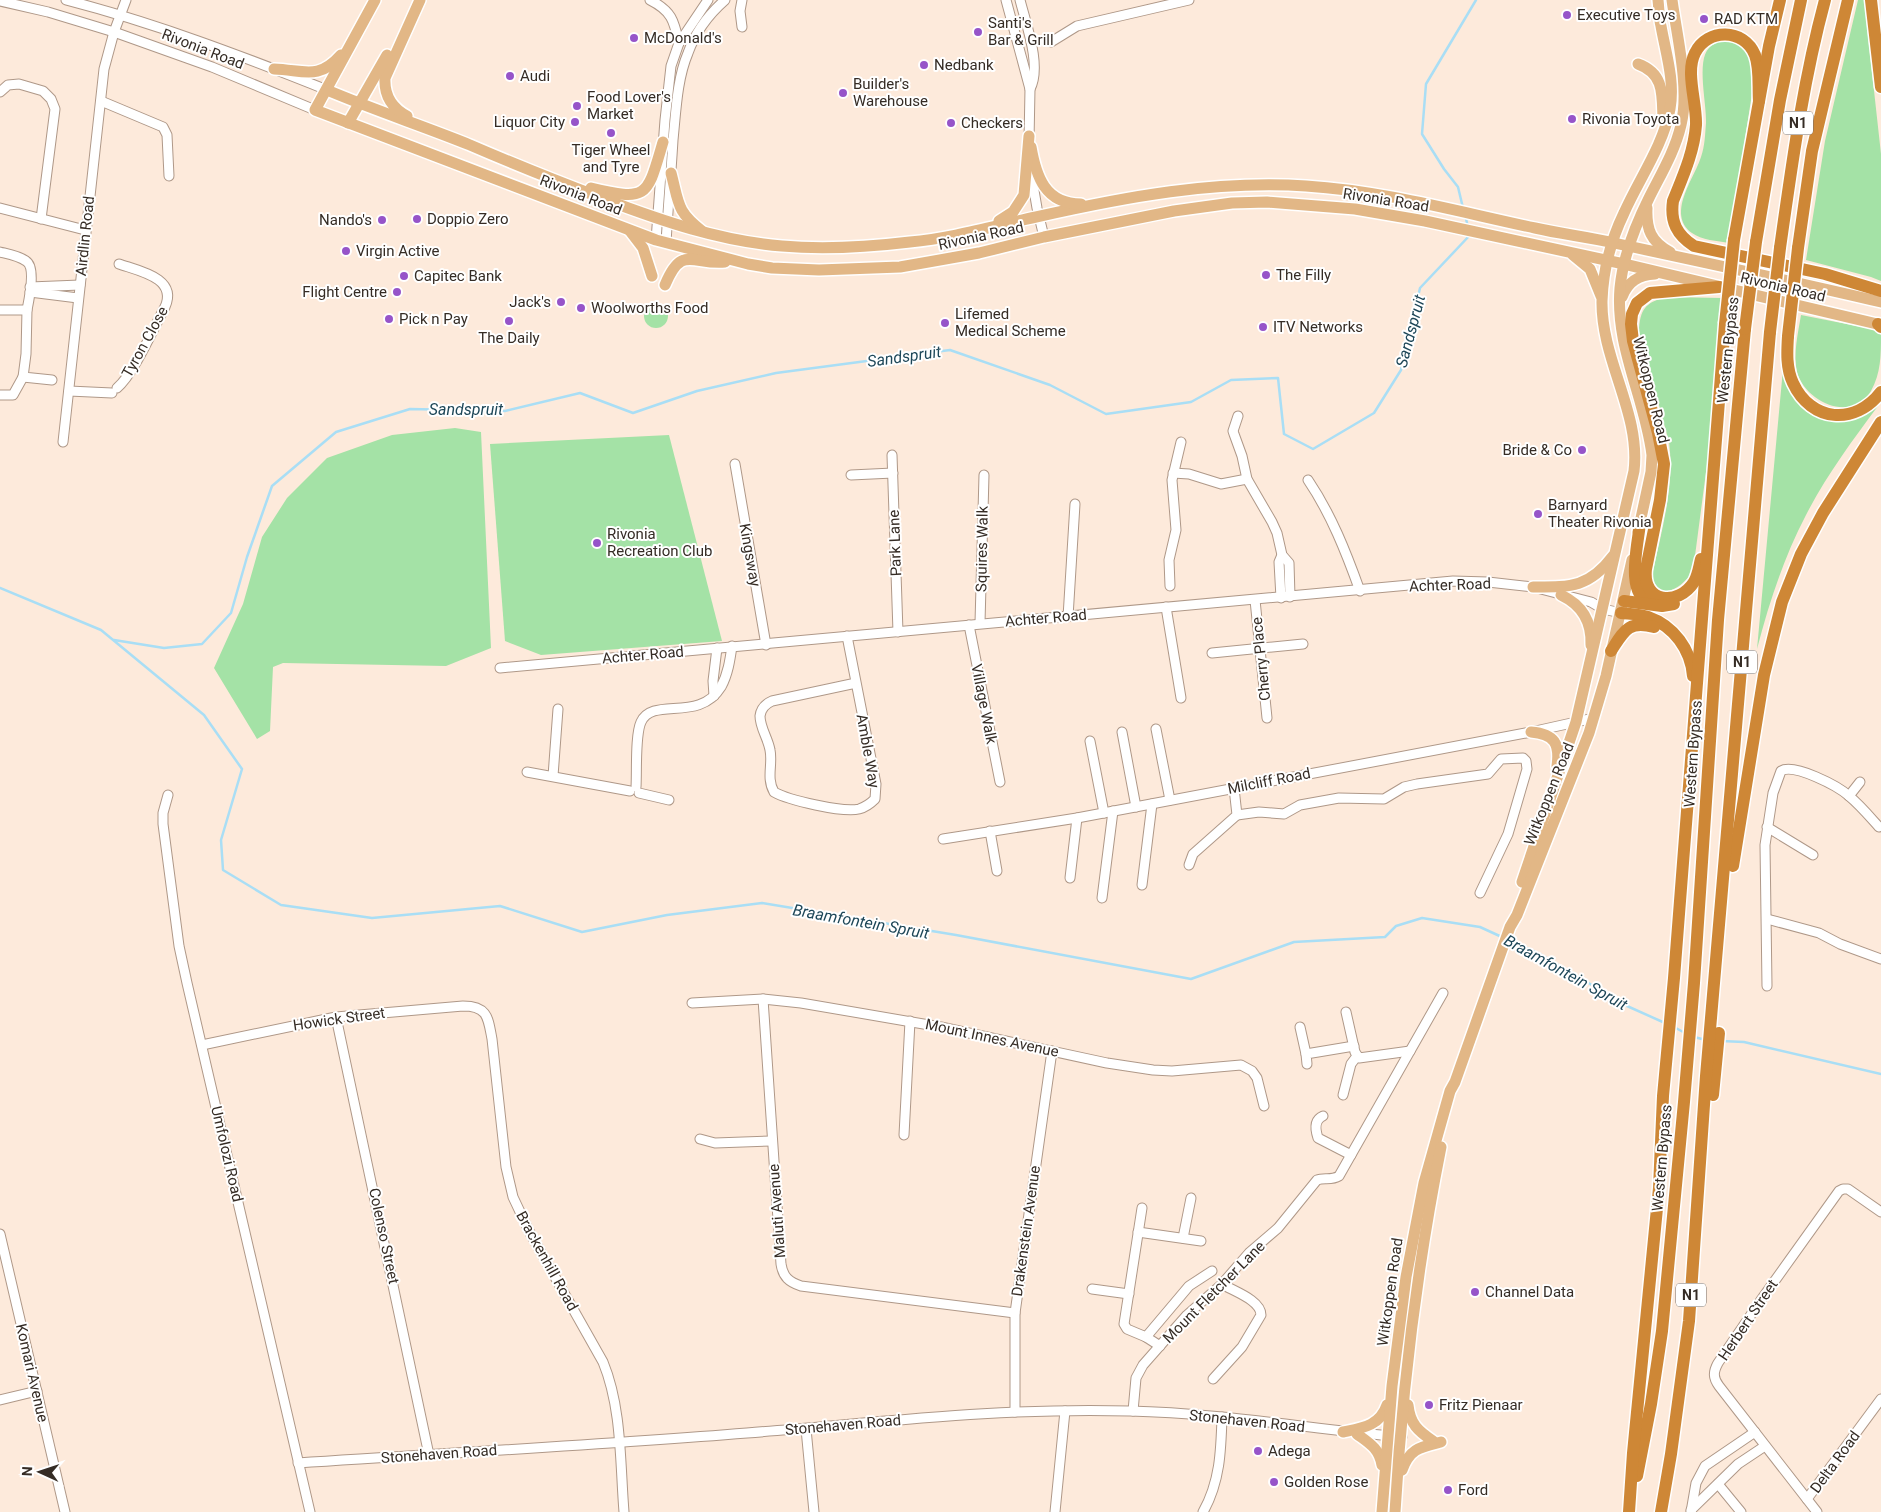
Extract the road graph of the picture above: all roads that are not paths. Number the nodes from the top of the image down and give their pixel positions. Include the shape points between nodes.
1 (66, 0) edge
2 (126, 0) edge
3 (375, 0) edge
4 (419, 0) edge
5 (650, 0) edge
6 (708, 0) edge
7 (725, 0) edge
8 (742, 0) edge
9 (1006, 0) edge
10 (1020, 0) edge
11 (1188, 0) edge
12 (1658, 0) edge
13 (1672, 0) edge
14 (1780, 0) edge
15 (1801, 0) edge
16 (1825, 0) edge
17 (1848, 0) edge
18 (1871, 0) edge
19 (0, 1) edge
20 (121, 14) junction
21 (742, 27) dead end
22 (114, 32) junction
23 (1051, 42) dead end
24 (680, 43) junction
25 (349, 47) junction
26 (1638, 64) dead end
27 (274, 69) junction
28 (1881, 86) edge
29 (1030, 89) junction
30 (327, 90) junction
31 (0, 92) edge
32 (1759, 100) junction
33 (101, 101) junction
34 (358, 103) junction
35 (315, 110) junction
36 (348, 123) junction
37 (1663, 132) junction
38 (440, 133) junction
39 (1029, 137) junction
40 (663, 142) junction
41 (671, 173) junction
42 (169, 176) dead end
43 (548, 178) junction
44 (1121, 199) junction
45 (1648, 200) junction
46 (0, 208) edge
47 (1039, 216) junction
48 (41, 219) junction
49 (662, 221) junction
50 (85, 230) junction
51 (629, 230) junction
52 (703, 232) junction
53 (952, 236) junction
54 (1044, 237) junction
55 (661, 241) junction
56 (1613, 243) junction
57 (1628, 246) junction
58 (0, 252) edge
59 (1568, 253) junction
60 (730, 258) junction
61 (1680, 258) junction
62 (1608, 260) junction
63 (119, 264) dead end
64 (1624, 264) junction
65 (1662, 273) junction
66 (652, 276) dead end
67 (80, 285) junction
68 (665, 285) dead end
69 (1719, 287) junction
70 (30, 289) junction
71 (1881, 291) edge
72 (78, 298) junction
73 (1602, 300) junction
74 (1881, 302) edge
75 (1620, 306) junction
76 (0, 310) edge
77 (27, 310) junction
78 (1880, 325) edge
79 (23, 377) junction
80 (52, 380) dead end
81 (69, 388) junction
82 (1881, 392) edge
83 (0, 395) edge
84 (1238, 416) dead end
85 (1881, 423) edge
86 (63, 442) dead end
87 (1181, 442) dead end
88 (892, 455) dead end
89 (735, 464) dead end
90 (893, 473) junction
91 (1173, 474) junction
92 (851, 475) dead end
93 (984, 475) dead end
94 (1247, 480) junction
95 (1308, 480) dead end
96 (1075, 504) dead end
97 (1710, 520) junction
98 (1640, 523) junction
99 (1706, 540) junction
100 (1615, 554) junction
101 (1170, 586) dead end
102 (1533, 587) junction
103 (1360, 591) junction
104 (1561, 595) junction
105 (1285, 597) junction
106 (1255, 600) junction
107 (1604, 604) junction
108 (1658, 605) junction
109 (1166, 606) junction
110 (1622, 607) junction
111 (1068, 617) junction
112 (980, 624) junction
113 (968, 625) junction
114 (898, 632) junction
115 (1673, 633) junction
116 (847, 636) junction
117 (1303, 644) dead end
118 (766, 645) junction
119 (732, 646) junction
120 (1260, 647) junction
121 (717, 648) junction
122 (1611, 651) junction
123 (1212, 653) dead end
124 (500, 668) dead end
125 (1588, 674) junction
126 (856, 683) junction
127 (714, 696) junction
128 (1181, 698) dead end
129 (558, 709) dead end
130 (1267, 718) dead end
131 (1594, 718) junction
132 (1576, 722) junction
133 (1694, 724) junction
134 (1156, 729) dead end
135 (1122, 732) dead end
136 (1532, 732) junction
137 (1090, 741) dead end
138 (527, 772) dead end
139 (553, 776) junction
140 (1000, 782) dead end
141 (1860, 782) dead end
142 (1234, 788) junction
143 (635, 790) junction
144 (168, 795) dead end
145 (1849, 796) junction
146 (670, 800) dead end
147 (1170, 800) junction
148 (1152, 804) junction
149 (1549, 805) junction
150 (1136, 807) junction
151 (1109, 812) junction
152 (1237, 816) junction
153 (1076, 818) junction
154 (1767, 827) junction
155 (1880, 827) dead end
156 (990, 832) junction
157 (943, 839) dead end
158 (1813, 855) dead end
159 (1189, 865) dead end
160 (997, 871) dead end
161 (1070, 878) dead end
162 (1142, 886) dead end
163 (1480, 893) dead end
164 (1102, 898) dead end
165 (1767, 919) junction
166 (1509, 930) junction
167 (1881, 959) edge
168 (1768, 986) dead end
169 (1718, 992) junction
170 (1443, 993) dead end
171 (763, 999) junction
172 (692, 1003) dead end
173 (478, 1007) joint
174 (1346, 1012) dead end
175 (336, 1017) junction
176 (910, 1021) junction
177 (1300, 1027) dead end
178 (202, 1045) junction
179 (1354, 1046) junction
180 (1052, 1051) junction
181 (1410, 1051) junction
182 (1357, 1056) junction
183 (1455, 1082) junction
184 (1343, 1095) dead end
185 (1264, 1106) dead end
186 (1323, 1116) dead end
187 (904, 1135) dead end
188 (700, 1139) dead end
189 (772, 1141) junction
190 (1351, 1155) junction
191 (1191, 1198) dead end
192 (1142, 1208) dead end
193 (1881, 1212) edge
194 (1138, 1232) junction
195 (0, 1234) edge
196 (1183, 1238) junction
197 (1201, 1241) dead end
198 (1212, 1271) dead end
199 (1222, 1284) junction
200 (1092, 1289) dead end
201 (1129, 1294) junction
202 (1015, 1313) junction
203 (1146, 1337) junction
204 (1160, 1346) junction
205 (1213, 1380) dead end
206 (1406, 1380) junction
207 (1392, 1386) junction
208 (37, 1391) junction
209 (0, 1400) edge
210 (1881, 1400) edge
211 (1065, 1411) junction
212 (1133, 1411) junction
213 (1014, 1412) junction
214 (1222, 1417) junction
215 (806, 1429) junction
216 (1342, 1432) junction
217 (1754, 1432) junction
218 (1357, 1434) junction
219 (1387, 1436) junction
220 (1402, 1437) junction
221 (619, 1444) junction
222 (1765, 1446) junction
223 (429, 1455) junction
224 (298, 1463) junction
225 (1383, 1484) junction
226 (1718, 1484) junction
227 (1396, 1498) junction
228 (1807, 1499) junction
229 (1691, 1511) edge
230 (65, 1512) edge
231 (310, 1512) edge
232 (624, 1512) edge
233 (814, 1512) edge
234 (1055, 1512) edge
235 (1203, 1512) edge
236 (1382, 1512) edge
237 (1395, 1512) edge
238 (1629, 1512) edge
239 (1660, 1512) edge
240 (1741, 1512) edge
241 (1817, 1512) edge

1 - 20 street, Rivonia Road
2 - 20 street, Airdlin Road
3 - 25 main road
4 - 34 main road
4 - 38 main road via 387,71 385,91 397,110
5 - 24 street via 666,9
6 - 24 street
7 - 41 street via 704,24 688,53 680,84
8 - 21 street
9 - 29 street
10 - 29 street via 1033,54 1034,76
11 - 23 street via 1077,26
12 - 37 main road, Witkoppen Road via 1671,83 1670,107
13 - 45 main road, Witkoppen Road via 1684,109 1674,146
14 - 32 highway
15 - 238 highway, Western Bypass / N1, bridge via 1756,242 1746,329 1718,620 1694,983 1662,1331 1650,1413
16 - 169 highway, N1, bridge via 1801,107 1770,332
17 - 82 highway, bridge via 1812,151 1788,336 1788,370 1805,402 1832,414 1851,414 1870,404
18 - 28 highway
19 - 22 street, Rivonia Road
20 - 22 street, Airdlin Road
20 - 27 street, Rivonia Road
22 - 33 street, Airdlin Road via 104,69
22 - 35 street, Rivonia Road via 212,67
24 - 40 street via 671,66
25 - 27 main road via 335,62 313,73
25 - 30 main road
26 - 37 main road via 1654,72 1659,82
27 - 30 street, Rivonia Road
29 - 39 street
30 - 34 main road, Rivonia Road
30 - 35 main road
31 - 48 street via 8,85 18,84 43,92 55,109
32 - 71 highway via 1757,63 1750,47 1729,34 1711,36 1702,42 1695,53 1691,72 1696,109 1694,143 1671,216 1676,230 1694,246 1825,274
32 - 97 highway, bridge via 1734,240
33 - 42 street via 158,124 166,131
33 - 50 street, Airdlin Road
34 - 36 main road
34 - 38 main road, Rivonia Road
35 - 36 main road, Rivonia Road
36 - 51 main road, Rivonia Road
37 - 56 main road, Witkoppen Road via 1623,214
38 - 43 main road, Rivonia Road
39 - 44 main road via 1036,172 1052,195 1075,204
39 - 47 street via 1029,160
39 - 53 main road via 1024,195 1018,207 1008,217
40 - 43 main road via 651,182 634,195 621,195
40 - 49 street
41 - 49 street
41 - 52 main road via 679,208
43 - 49 main road, Rivonia Road
44 - 47 main road, Rivonia Road
44 - 56 main road, Rivonia Road via 1210,187 1307,186 1429,203
45 - 57 main road, Witkoppen Road
45 - 61 main road via 1647,219 1651,236 1660,246
46 - 48 street
47 - 53 main road, Rivonia Road
47 - 54 street
48 - 50 street
49 - 52 main road, Rivonia Road
49 - 55 street
50 - 67 street, Airdlin Road
51 - 55 main road, Rivonia Road
51 - 66 main road via 643,248
52 - 53 main road, Rivonia Road via 754,242 816,248
54 - 59 main road, Rivonia Road via 1174,211 1267,202 1355,209
54 - 60 main road, Rivonia Road via 979,254 900,267 772,268
55 - 60 main road, Rivonia Road
56 - 57 main road, Rivonia Road
56 - 62 main road, Witkoppen Road
57 - 61 main road, Rivonia Road
57 - 64 main road, Witkoppen Road
58 - 70 street via 28,261
59 - 62 main road, Rivonia Road
59 - 73 main road via 1590,269
60 - 68 main road via 725,262 681,261
61 - 74 main road, Rivonia Road
62 - 64 main road, Rivonia Road
62 - 73 main road, Witkoppen Road
63 - 81 street, Tyron Close via 159,279 166,286 168,297 165,306 125,380 113,390
64 - 65 main road, Rivonia Road
64 - 75 main road, Witkoppen Road
65 - 69 main road, Rivonia Road
65 - 75 main road via 1634,280 1625,290
67 - 70 street
67 - 72 street, Airdlin Road
69 - 78 main road, Rivonia Road
69 - 99 highway via 1650,293 1637,303 1631,319 1635,350 1664,464 1646,569 1650,590 1668,598 1686,590 1698,574
70 - 72 street
70 - 77 street
72 - 81 street, Airdlin Road
73 - 100 main road, Witkoppen Road via 1605,336 1636,447 1632,481
75 - 98 main road, Witkoppen Road via 1625,350 1652,455
76 - 77 street
77 - 79 street
79 - 80 street
79 - 83 street via 13,395
81 - 86 street, Airdlin Road
84 - 94 street via 1233,431
85 - 169 highway via 1823,513 1801,554 1782,602 1764,675 1733,862
87 - 91 street
88 - 90 street, Park Lane
89 - 118 street, Kingsway
90 - 92 street
90 - 114 street, Park Lane
91 - 94 street via 1189,474 1221,484
91 - 101 street via 1176,530 1169,560
93 - 112 street, Squires Walk
94 - 105 street via 1272,522 1282,555 1288,563
95 - 103 street via 1328,513
96 - 111 street
97 - 99 highway
97 - 133 highway
98 - 108 highway via 1635,584 1642,599
98 - 110 main road, Witkoppen Road
99 - 108 highway via 1697,587 1679,602
100 - 102 main road via 1585,582 1566,587
100 - 107 main road, Witkoppen Road
102 - 103 street, Achter Road via 1471,581
102 - 104 street, Achter Road
103 - 105 street, Achter Road
104 - 107 street, Achter Road
104 - 125 main road via 1577,604 1586,616 1591,639
105 - 106 street, Achter Road
106 - 109 street, Achter Road
106 - 120 street, Cherry Place
107 - 110 street
107 - 125 main road, Witkoppen Road
108 - 110 highway
109 - 111 street, Achter Road
109 - 128 street
110 - 115 highway via 1648,617
110 - 122 main road, Witkoppen Road
111 - 112 street, Achter Road
112 - 113 street, Achter Road
113 - 114 street, Achter Road
113 - 140 street, Village Walk
114 - 116 street, Achter Road
115 - 122 highway via 1636,624 1625,630
115 - 133 highway via 1686,649 1691,663
116 - 118 street, Achter Road
116 - 126 street, Amble Way
117 - 120 street
118 - 119 street, Achter Road
119 - 121 street, Achter Road
119 - 127 street via 726,676
120 - 123 street
120 - 130 street, Cherry Place
121 - 124 street, Achter Road
121 - 127 street
122 - 131 main road, Witkoppen Road
125 - 132 main road, Witkoppen Road
126 - 126 street, Amble Way via 876,784 875,799 865,807 850,810 774,792 770,780 770,752 761,722 763,706 772,701
127 - 143 street via 700,706 654,711 644,717 639,728
129 - 139 street
131 - 132 street, Milcliff Road
131 - 166 main road, Witkoppen Road
132 - 136 street, Milcliff Road
132 - 149 main road, Witkoppen Road
133 - 238 highway via 1663,1096 1659,1188
134 - 147 street
135 - 150 street
136 - 142 street, Milcliff Road
136 - 149 main road via 1549,736 1557,746 1557,768
137 - 151 street
138 - 139 street
139 - 143 street
141 - 145 street
142 - 147 street, Milcliff Road
142 - 152 street
143 - 146 street
144 - 178 street, Umfolozi Road via 162,813 167,861 179,946
145 - 154 street via 1823,780 1783,769 1776,782
145 - 155 street
147 - 148 street, Milcliff Road
148 - 150 street, Milcliff Road
148 - 162 street
149 - 166 main road, Witkoppen Road
150 - 151 street, Milcliff Road
151 - 153 street, Milcliff Road
151 - 164 street
152 - 159 street via 1193,854
152 - 163 street via 1259,812 1284,814 1300,804 1334,798 1384,799 1404,787 1488,774 1501,759 1523,758 1527,769 1508,834
153 - 156 street, Milcliff Road
153 - 161 street
154 - 158 street
154 - 165 street
156 - 157 street, Milcliff Road
156 - 160 street
165 - 167 street via 1820,933
165 - 168 street
166 - 183 main road, Witkoppen Road
169 - 239 highway, N1 via 1688,1321
170 - 181 street
171 - 172 street, Mount Innes Avenue
171 - 176 street, Mount Innes Avenue
171 - 189 street, Maluti Avenue
173 - 175 street, Howick Street via 420,1008
173 - 221 street, Brackenhill Road via 486,1015 492,1039 506,1167 513,1197 604,1362 613,1392
174 - 179 street
175 - 178 street, Howick Street
175 - 223 street, Colenso Street
176 - 180 street, Mount Innes Avenue
176 - 187 street
177 - 179 street via 1306,1059
178 - 224 street, Umfolozi Road
179 - 182 street
180 - 185 street, Mount Innes Avenue via 1153,1070 1241,1066 1252,1071 1257,1078
180 - 202 street, Drakenstein Avenue
181 - 182 street via 1366,1058
181 - 190 street
182 - 184 street via 1350,1068
183 - 206 main road, Witkoppen Road via 1427,1221
183 - 207 main road, Witkoppen Road via 1441,1120 1416,1217
186 - 190 street via 1316,1122 1318,1138
188 - 189 street via 715,1142
189 - 202 street, Maluti Avenue via 781,1264 783,1274 792,1283
190 - 199 street, Mount Fletcher Lane via 1338,1176 1319,1178 1314,1182 1278,1228 1249,1253
191 - 196 street
192 - 194 street
193 - 217 street, Herbert Street via 1848,1189 1839,1191 1718,1363 1715,1381
194 - 196 street
194 - 201 street
195 - 208 street, Komari Avenue
196 - 197 street
198 - 203 street via 1189,1286
199 - 204 street, Mount Fletcher Lane via 1187,1315
199 - 205 street via 1252,1301 1260,1308 1261,1315 1242,1347
200 - 201 street
201 - 203 street via 1124,1324 1126,1329
202 - 213 street, Drakenstein Avenue
203 - 204 street
204 - 212 street, Mount Fletcher Lane via 1138,1371
206 - 220 main road, Witkoppen Road
206 - 227 main road via 1411,1420 1416,1429 1437,1442 1418,1448 1409,1455 1402,1468
207 - 216 main road via 1379,1420
207 - 219 main road, Witkoppen Road
208 - 209 street
208 - 230 street, Komari Avenue
210 - 228 street, Delta Road
211 - 212 street, Stonehaven Road
211 - 213 street, Stonehaven Road
211 - 234 street
212 - 214 street, Stonehaven Road
213 - 215 street, Stonehaven Road
214 - 216 street, Stonehaven Road
214 - 235 street via 1217,1476
215 - 221 street, Stonehaven Road
215 - 233 street
216 - 218 street, Stonehaven Road
217 - 222 street, Herbert Street
217 - 229 street via 1706,1466 1696,1483
218 - 219 street, Stonehaven Road
218 - 225 main road via 1379,1453
219 - 220 street, Stonehaven Road
219 - 225 main road, Witkoppen Road
220 - 227 main road, Witkoppen Road
221 - 223 street, Stonehaven Road
221 - 232 street, Brackenhill Road
222 - 226 street via 1738,1464
222 - 228 street, Herbert Street
223 - 224 street, Stonehaven Road
224 - 231 street, Umfolozi Road
225 - 236 main road, Witkoppen Road
226 - 229 street
226 - 240 street
227 - 237 main road, Witkoppen Road
228 - 241 street, Herbert Street

